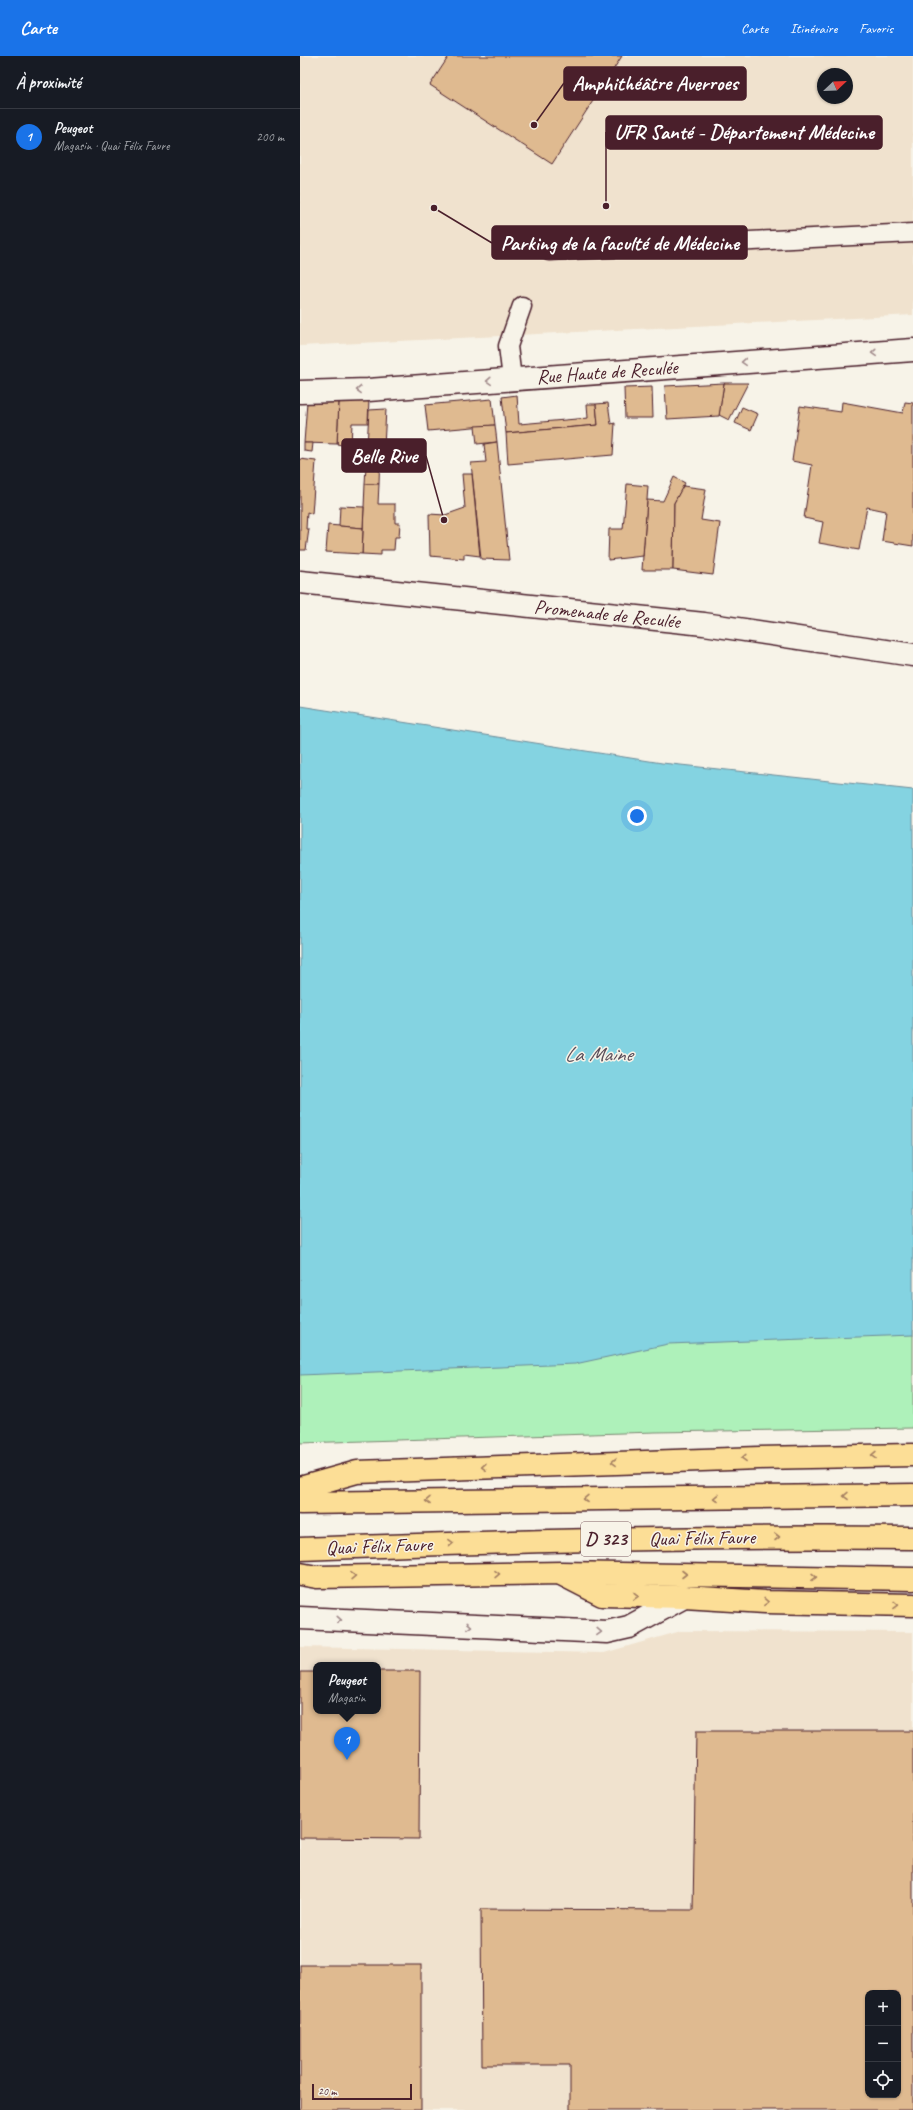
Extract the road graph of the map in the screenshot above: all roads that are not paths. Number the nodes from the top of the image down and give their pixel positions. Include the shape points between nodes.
1 (913, 233) edge
2 (549, 251) dead end
3 (522, 306) dead end
4 (913, 350) edge
5 (512, 379) junction
6 (300, 392) edge
7 (300, 582) edge
8 (913, 655) edge
9 (913, 1455) edge
10 (300, 1488) edge
11 (913, 1495) edge
12 (300, 1503) edge
13 (913, 1538) edge
14 (300, 1549) edge
15 (561, 1573) junction
16 (300, 1574) edge
17 (913, 1579) edge
18 (684, 1597) junction
19 (913, 1605) edge
20 (300, 1618) edge

1 - 2 lane
3 - 5 lane via 508,346
4 -> 5 street, Rue Haute de Reculée
5 -> 6 street, Rue Haute de Reculée via 368,390
7 - 8 street, Promenade de Reculée via 704,624
9 -> 10 highway via 357,1472
11 -> 12 highway, Quai Félix Faure / D 323
14 -> 13 highway, Quai Félix Faure / D 323 via 496,1541
16 -> 15 highway via 317,1577
15 -> 17 highway
15 -> 18 highway via 602,1595
18 -> 19 highway via 765,1602
20 -> 18 street via 607,1632 629,1627

